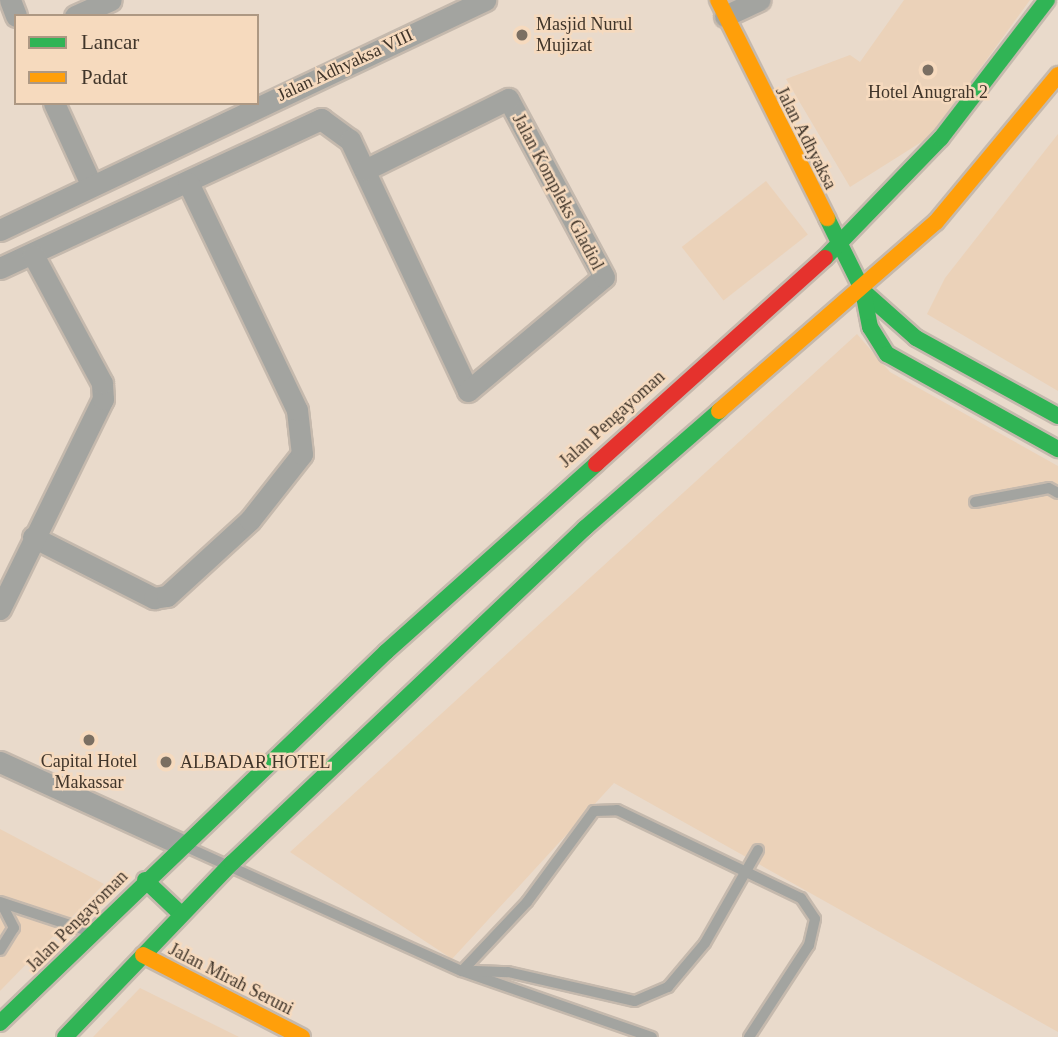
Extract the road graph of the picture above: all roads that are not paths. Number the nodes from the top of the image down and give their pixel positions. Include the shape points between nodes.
1 (111, 0) edge
2 (485, 0) edge
3 (760, 0) edge
4 (1047, 0) edge
5 (722, 8) edge
6 (80, 14) edge
7 (1058, 75) edge
8 (259, 104) edge
9 (55, 105) edge
10 (257, 105) edge
11 (365, 170) junction
12 (90, 182) junction
13 (188, 183) junction
14 (0, 230) edge
15 (841, 244) junction
16 (33, 255) junction
17 (0, 268) edge
18 (863, 291) junction
19 (1058, 416) edge
20 (1058, 449) edge
21 (1058, 493) edge
22 (975, 502) dead end
23 (33, 537) junction
24 (0, 609) edge
25 (0, 762) edge
26 (180, 844) junction
27 (758, 850) dead end
28 (232, 863) junction
29 (744, 869) junction
30 (145, 880) junction
31 (0, 902) edge
32 (181, 914) junction
33 (94, 933) junction
34 (0, 950) edge
35 (143, 956) junction
36 (462, 971) junction
37 (0, 1023) edge
38 (65, 1037) edge
39 (302, 1037) edge
40 (652, 1037) edge
41 (750, 1037) edge

1 - 6 street
2 - 8 street, Jalan Adhyaksa VIII
3 - 5 street
4 - 15 street, Jalan Pengayoman via 941,138
5 - 15 street, Jalan Adhyaksa
7 - 18 street via 936,222
9 - 12 street
10 - 12 street, Jalan Adhyaksa VIII
11 - 11 street, Jalan Kompleks Gladiol via 468,391 604,277 508,99
11 - 13 street, Jalan Kompleks Gladiol via 342,128 321,119
12 - 14 street, Jalan Adhyaksa VIII
13 - 16 street, Jalan Kompleks Gladiol
13 - 23 street via 297,410 302,454 250,520 160,598
15 - 18 street, Jalan Adhyaksa
15 - 26 street, Jalan Pengayoman via 695,370
16 - 17 street, Jalan Kompleks Gladiol
16 - 23 street via 102,383 103,399
18 - 19 street, Jalan Adhyaksa via 916,338
18 - 20 street, Jalan Adhyaksa via 870,327 887,354
18 - 28 street via 585,528
21 - 22 lane via 1049,488
23 - 24 street
25 - 26 street
26 - 28 lane
26 - 30 street, Jalan Pengayoman
27 - 29 lane
28 - 32 street
28 - 36 lane
29 - 36 lane via 705,943 668,987 635,1001 508,972
29 - 36 lane via 617,810 594,811 527,902
29 - 41 lane via 801,898 815,919 809,945
30 - 32 street
30 - 33 street, Jalan Pengayoman
31 - 33 lane
31 - 34 lane via 14,928
32 - 35 street
33 - 37 street, Jalan Pengayoman
35 - 38 street
35 - 39 street, Jalan Mirah Seruni
36 - 40 lane

